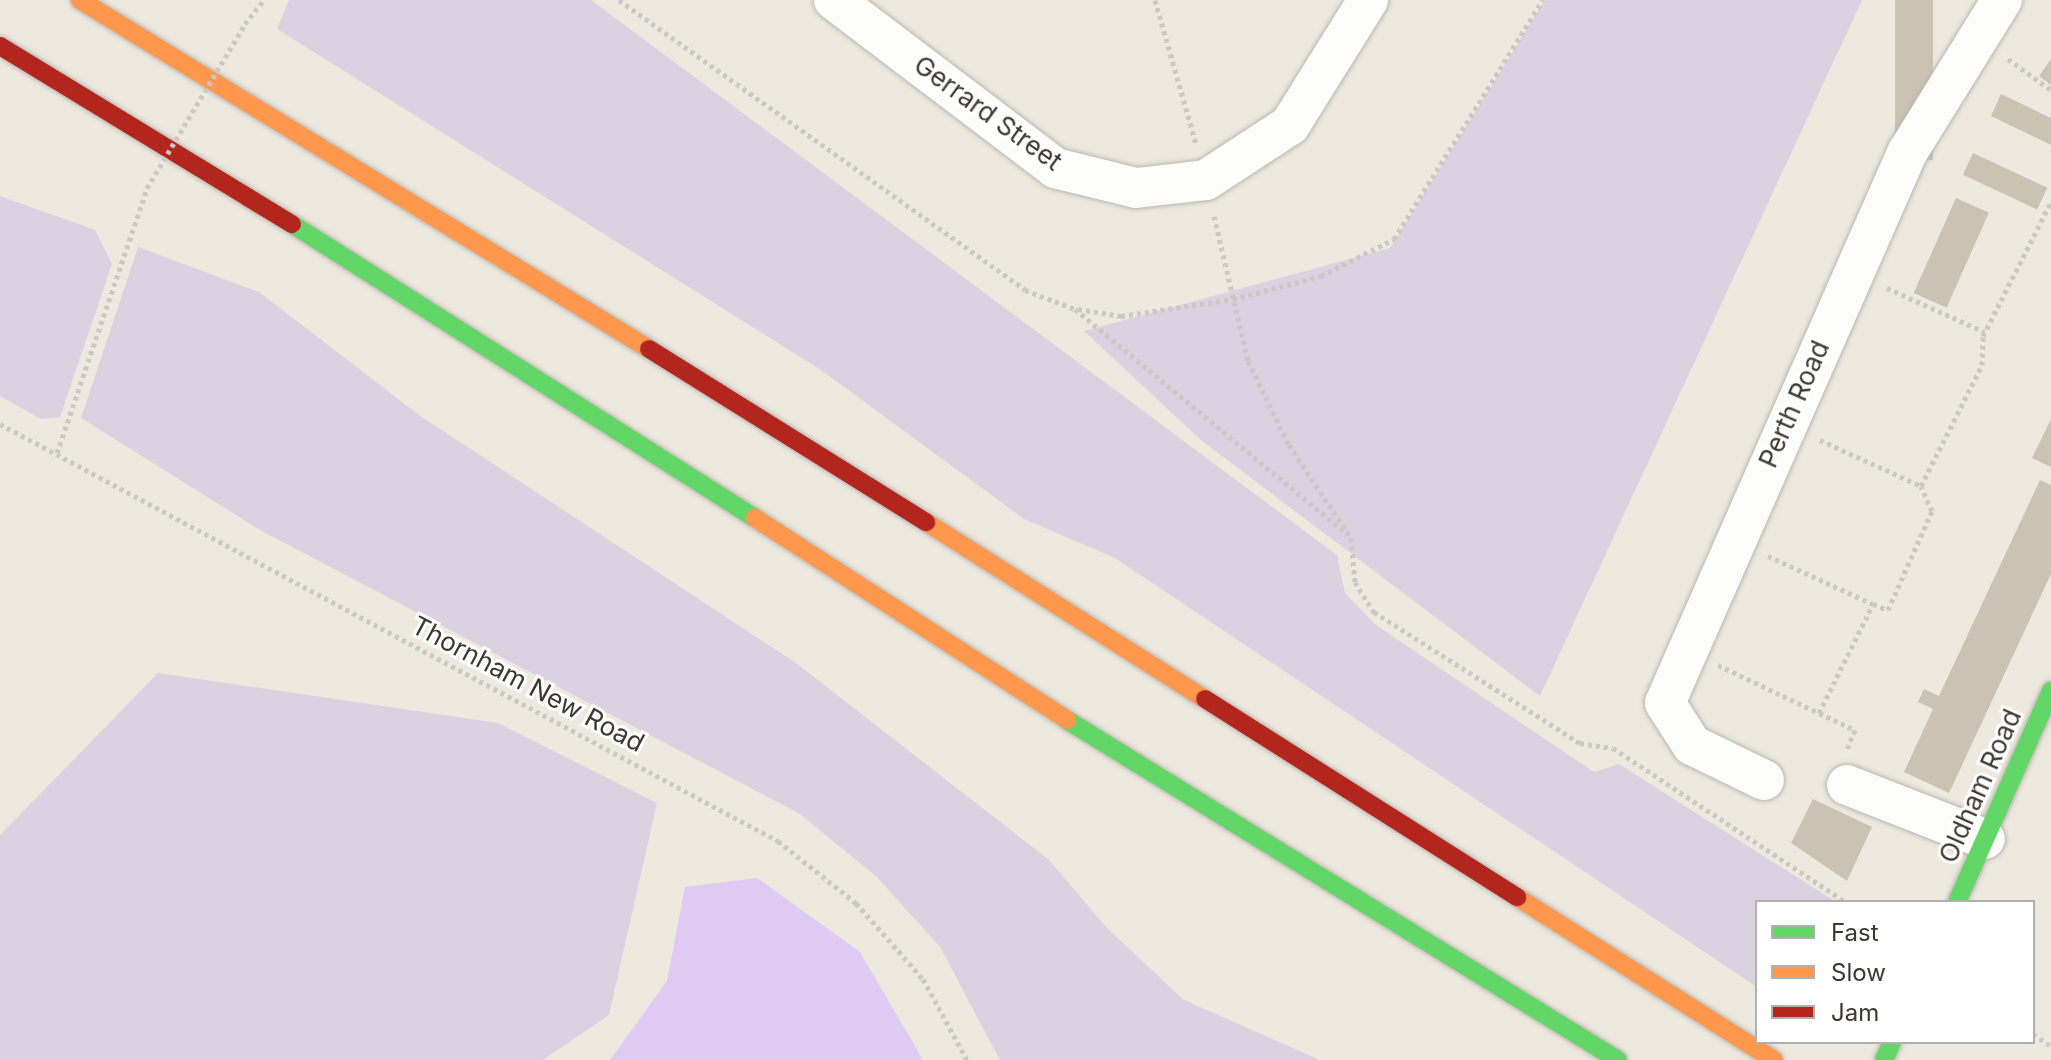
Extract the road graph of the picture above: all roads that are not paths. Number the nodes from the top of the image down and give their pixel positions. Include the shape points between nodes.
1 (80, 0) edge
2 (834, 0) edge
3 (1368, 0) edge
4 (2002, 0) edge
5 (0, 46) edge
6 (2051, 691) edge
7 (1764, 780) dead end
8 (1847, 785) dead end
9 (1985, 839) junction
10 (1958, 900) edge
11 (1618, 1060) edge
12 (1774, 1060) edge

1 - 12 main road via 773,425
2 - 3 street, Gerrard Street via 1055,168 1136,188 1206,180 1290,125
4 - 7 street, Perth Road via 1907,153 1665,703 1692,745
5 - 11 main road via 422,303 1081,729
6 - 9 main road, Oldham Road
8 - 9 street
9 - 10 main road, Oldham Road

